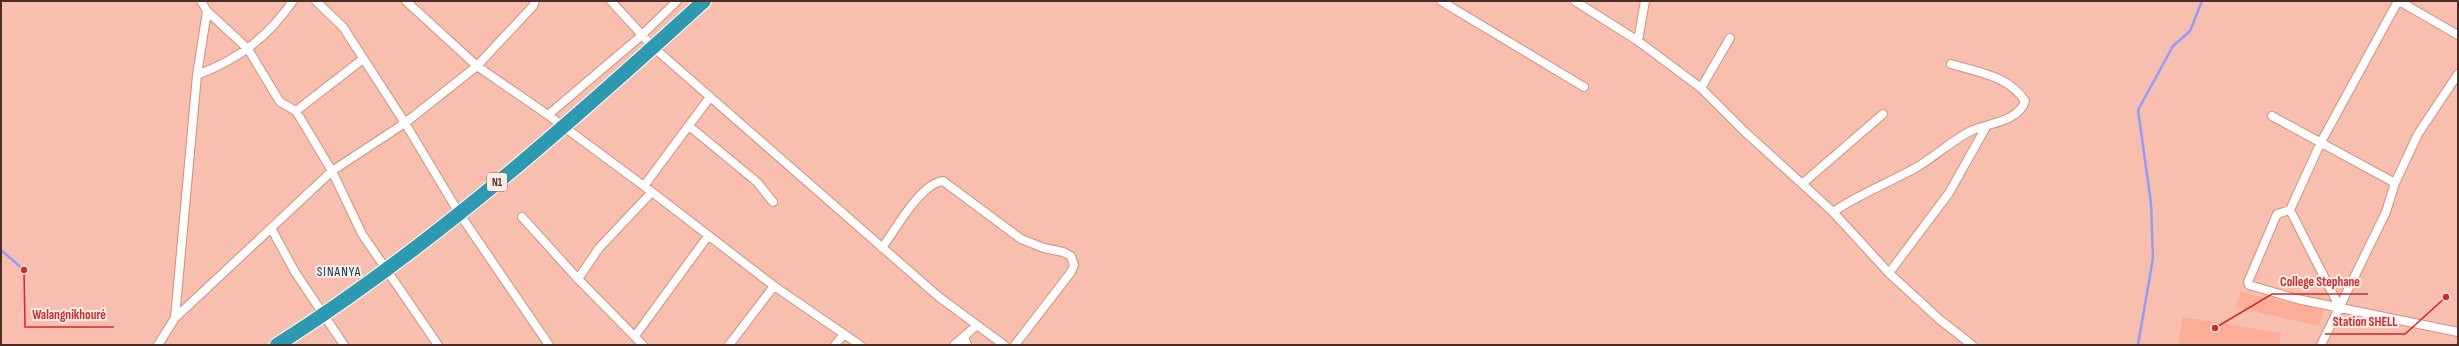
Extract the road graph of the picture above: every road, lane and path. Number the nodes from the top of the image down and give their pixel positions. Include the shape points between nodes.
1 (201, 1) edge
2 (293, 1) edge
3 (316, 1) edge
4 (406, 1) edge
5 (536, 1) edge
6 (611, 1) edge
7 (677, 1) edge
8 (704, 1) edge
9 (1442, 1) edge
10 (1575, 1) edge
11 (1646, 1) edge
12 (2398, 1) edge
13 (1583, 4) edge
14 (207, 11) junction
15 (2458, 35) edge
16 (641, 36) junction
17 (1730, 38) dead end
18 (1638, 41) junction
19 (653, 47) junction
20 (248, 49) junction
21 (363, 59) junction
22 (1951, 64) dead end
23 (477, 66) junction
24 (2458, 74) edge
25 (197, 75) junction
26 (1584, 87) dead end
27 (1701, 88) junction
28 (710, 97) junction
29 (296, 111) junction
30 (1883, 114) dead end
31 (548, 115) junction
32 (2272, 116) dead end
33 (405, 123) junction
34 (689, 126) junction
35 (1986, 127) junction
36 (564, 128) junction
37 (2321, 142) junction
38 (332, 170) junction
39 (2395, 183) junction
40 (1802, 184) junction
41 (644, 186) junction
42 (652, 192) junction
43 (773, 202) dead end
44 (2290, 210) junction
45 (1833, 212) junction
46 (459, 214) junction
47 (522, 217) dead end
48 (271, 228) junction
49 (708, 236) junction
50 (882, 248) junction
51 (387, 269) junction
52 (1889, 273) junction
53 (578, 280) junction
54 (774, 286) junction
55 (2339, 306) junction
56 (325, 314) junction
57 (176, 318) junction
58 (976, 326) junction
59 (2458, 332) edge
60 (844, 334) junction
61 (635, 336) junction
62 (964, 337) junction
63 (158, 345) edge
64 (277, 345) edge
65 (344, 345) edge
66 (438, 345) edge
67 (549, 345) edge
68 (643, 345) edge
69 (729, 345) edge
70 (835, 345) edge
71 (860, 345) edge
72 (954, 345) edge
73 (967, 345) edge
74 (1004, 345) edge
75 (1015, 345) edge
76 (1972, 345) edge
77 (2321, 345) edge

1 - 14 street
2 - 20 street via 266,36
3 - 21 street via 343,27
4 - 23 street
5 - 23 street
6 - 16 street
7 - 16 street
8 - 19 highway, N1
9 - 26 street
10 - 13 street
11 - 18 street
12 - 15 street
12 - 37 street
13 - 18 street
14 - 20 street
14 - 25 street
16 - 19 street
16 - 31 street
17 - 27 street
18 - 27 street
19 - 28 street
19 - 36 highway, N1
20 - 25 street via 226,64
20 - 29 street via 280,102
21 - 29 street
21 - 33 street
22 - 35 street via 1998,78 2019,92 2025,101 2023,107 1999,123
23 - 31 street
23 - 33 street
24 - 39 street via 2418,134
25 - 57 street
27 - 40 street
28 - 34 street
28 - 50 street
29 - 38 street
30 - 40 street
31 - 36 street
32 - 37 street
33 - 38 street
33 - 46 street
34 - 41 street
34 - 43 street via 757,182
35 - 45 street via 1974,130 1918,166 1875,190 1854,197
35 - 52 street via 1949,193
36 - 41 street
36 - 46 highway, N1
37 - 39 street
37 - 44 street
38 - 48 street
38 - 51 street via 362,234
39 - 55 street via 2386,212
40 - 45 street
41 - 42 street
42 - 49 street
42 - 53 street via 599,248
44 - 55 street
44 - 55 street via 2277,214 2253,268 2249,285 2297,299
45 - 52 street
46 - 51 highway, N1
46 - 67 street
47 - 53 street
48 - 56 street via 295,272
48 - 57 street
49 - 54 street
49 - 61 street
50 - 58 street
50 - 75 street via 921,194 935,182 943,181 1021,239 1070,256 1074,265 1071,272
51 - 56 highway, N1
51 - 66 street
52 - 76 street
53 - 61 street
54 - 60 street
54 - 69 street
55 - 59 street
55 - 77 street
56 - 64 highway, N1
56 - 65 street
57 - 63 street
58 - 62 street
58 - 74 street
60 - 70 street
60 - 71 street
61 - 68 street
62 - 72 street
62 - 73 street

